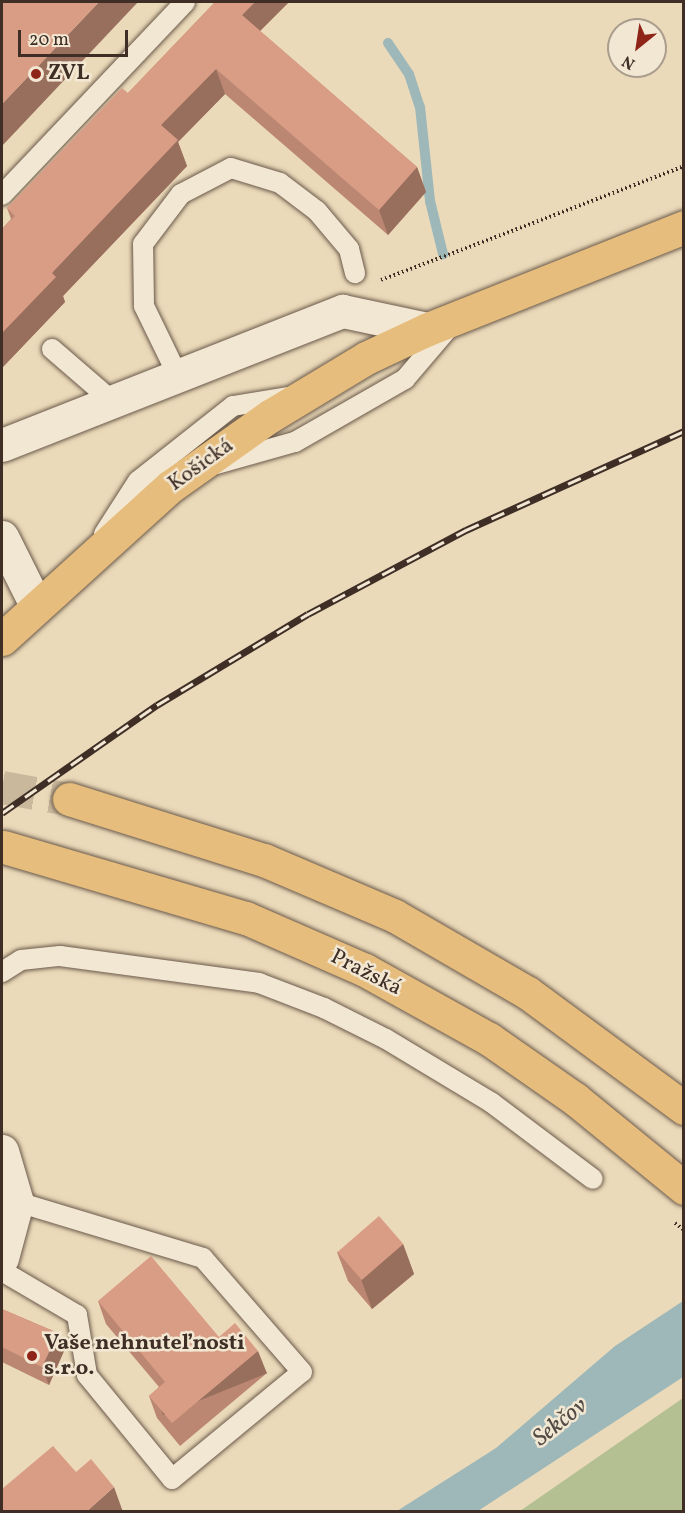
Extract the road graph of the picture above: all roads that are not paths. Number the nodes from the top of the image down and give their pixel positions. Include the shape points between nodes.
1 (185, 2) edge
2 (2, 195) edge
3 (684, 227) edge
4 (355, 273) dead end
5 (460, 315) junction
6 (428, 328) junction
7 (52, 349) dead end
8 (177, 374) junction
9 (306, 394) junction
10 (111, 400) junction
11 (2, 445) edge
12 (196, 469) junction
13 (2, 537) edge
14 (86, 564) junction
15 (37, 607) junction
16 (2, 639) edge
17 (69, 799) tunnel mouth
18 (4, 847) dead end
19 (2, 972) edge
20 (684, 1108) edge
21 (2, 1151) edge
22 (593, 1179) dead end
23 (676, 1181) edge
24 (17, 1202) junction
25 (2, 1258) edge
26 (2, 1271) edge

1 - 2 lane
3 - 5 main road, Košická
4 - 8 lane via 349,249 337,234 317,211 280,183 231,168 181,194 143,244 144,306
5 - 6 main road, Košická
5 - 12 lane via 405,379 295,442
6 - 8 street via 344,311
6 - 9 main road, Košická via 366,358
7 - 10 lane
8 - 10 street
9 - 12 main road, Košická
9 - 14 lane via 233,406 138,481
10 - 11 street
12 - 14 main road, Košická
13 - 15 street
14 - 15 main road, Košická
15 - 16 main road, Košická
17 - 20 main road via 264,860 395,916 528,993
18 - 23 main road, Pražská via 246,918 365,970 489,1040 575,1099
19 - 22 lane via 21,960 60,956 259,983 324,1008 386,1040 492,1103
21 - 24 street
24 - 25 street
24 - 26 lane via 203,1258 303,1372 172,1479 87,1375 77,1315

